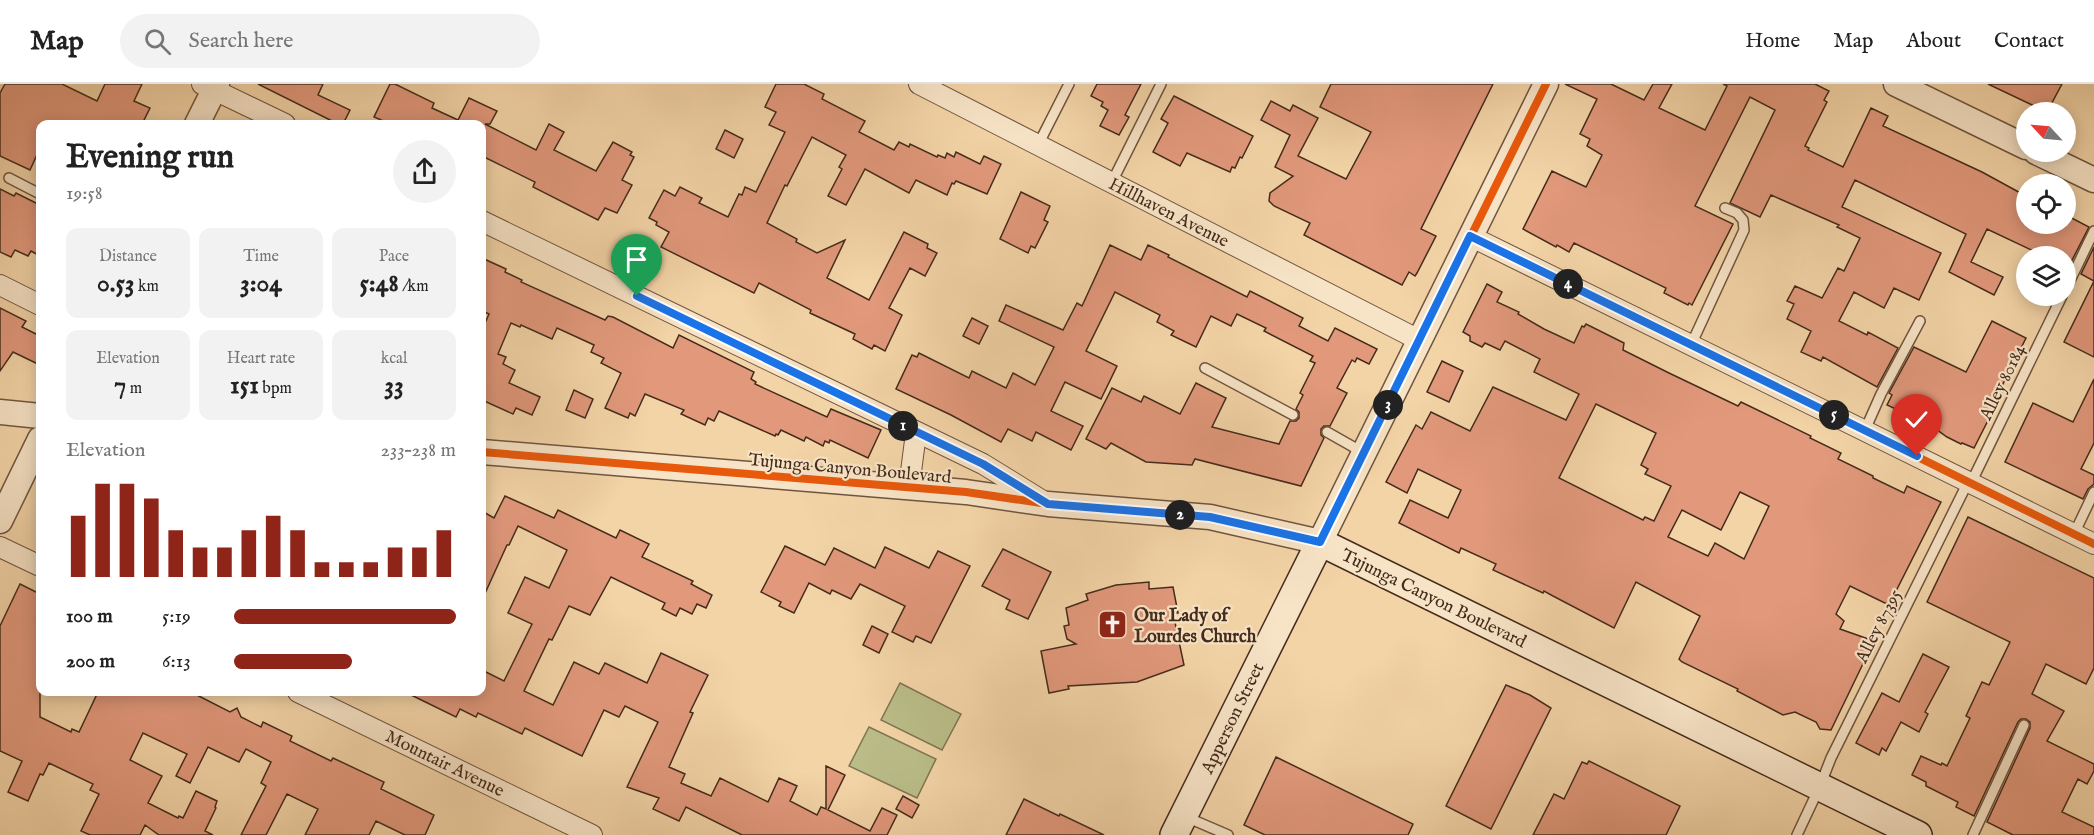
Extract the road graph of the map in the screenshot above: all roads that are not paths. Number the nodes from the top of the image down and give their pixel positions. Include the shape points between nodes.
1 (919, 84) edge
2 (1069, 84) edge
3 (1161, 84) edge
4 (1546, 84) edge
5 (1896, 84) edge
6 (211, 86) edge
7 (198, 120) edge
8 (277, 120) edge
9 (2016, 142) edge
10 (1038, 145) junction
11 (2057, 162) edge
12 (9, 178) dead end
13 (2094, 180) edge
14 (1112, 182) junction
15 (36, 192) edge
16 (1725, 208) dead end
17 (486, 222) edge
18 (2094, 231) edge
19 (1470, 236) junction
20 (2076, 268) edge
21 (0, 285) edge
22 (36, 303) edge
23 (2057, 306) edge
24 (1920, 321) dead end
25 (1419, 340) junction
26 (1691, 345) junction
27 (1206, 368) dead end
28 (0, 412) edge
29 (36, 416) edge
30 (1293, 416) dead end
31 (1865, 430) junction
32 (1327, 432) dead end
33 (916, 433) junction
34 (36, 447) edge
35 (486, 452) edge
36 (1364, 453) junction
37 (1970, 483) junction
38 (909, 488) junction
39 (2094, 492) edge
40 (1048, 504) junction
41 (0, 521) edge
42 (2074, 534) junction
43 (1320, 542) junction
44 (2094, 544) edge
45 (0, 547) edge
46 (36, 564) edge
47 (306, 696) edge
48 (2024, 725) dead end
49 (1820, 786) junction
50 (1179, 825) edge
51 (592, 835) edge
52 (1228, 835) edge
53 (1797, 835) edge
54 (1918, 835) edge
55 (1973, 835) edge

1 - 10 street, Hillhaven Avenue
2 - 10 lane
3 - 14 lane
4 - 19 street, Apperson Street
5 - 9 street
6 - 7 street
6 - 8 street
10 - 14 street, Hillhaven Avenue
11 - 13 street
12 - 15 lane
14 - 25 street, Hillhaven Avenue
16 - 26 lane via 1737,213 1744,230
17 - 33 street
18 - 20 lane
19 - 25 street, Apperson Street
19 - 26 street
21 - 22 street
23 - 37 lane, Alley 80184
24 - 31 lane
25 - 36 street, Apperson Street
26 - 31 street
27 - 30 lane
28 - 29 street
31 - 37 street
32 - 36 lane
33 - 38 street
33 - 40 street via 983,464
34 - 41 street
35 - 38 street, Tujunga Canyon Boulevard
36 - 43 street, Apperson Street
37 - 42 street
37 - 49 lane, Alley 87395
38 - 40 street, Tujunga Canyon Boulevard
39 - 42 lane
40 - 43 street, Tujunga Canyon Boulevard via 1210,517
42 - 44 street
43 - 49 main road, Tujunga Canyon Boulevard
43 - 50 main road, Apperson Street
45 - 46 street
47 - 51 street, Mountair Avenue
48 - 55 lane
49 - 53 lane, Alley 87395
49 - 54 main road, Tujunga Canyon Boulevard
50 - 52 lane

